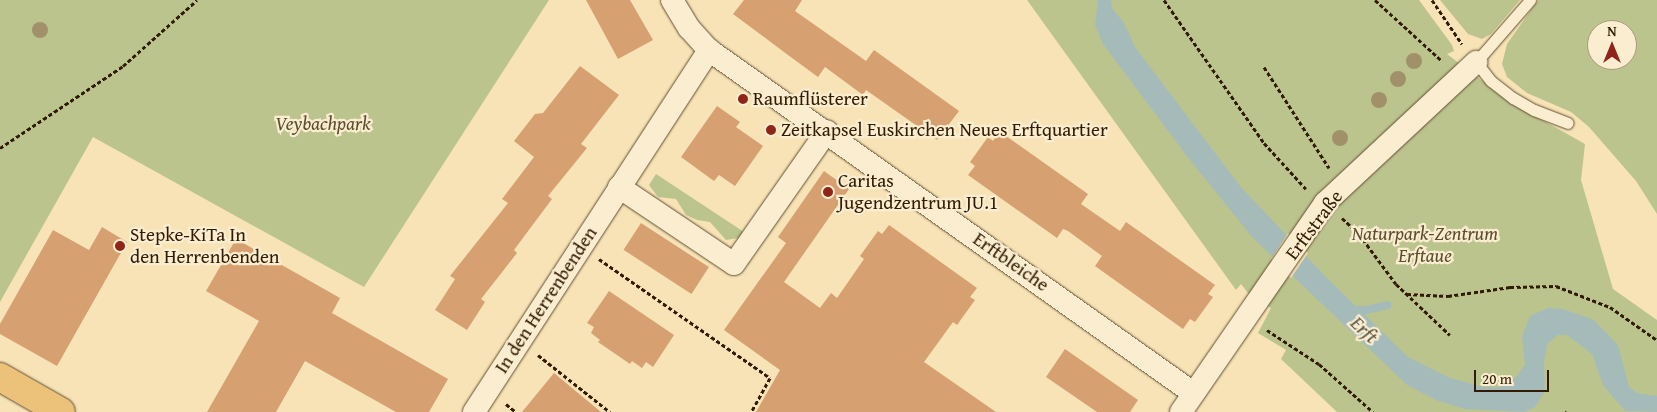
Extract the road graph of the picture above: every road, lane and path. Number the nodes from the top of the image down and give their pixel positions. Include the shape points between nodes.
1 (197, 0) edge
2 (672, 0) edge
3 (1164, 0) edge
4 (1376, 0) edge
5 (1432, 0) edge
6 (1530, 0) edge
7 (709, 50) junction
8 (1264, 67) dead end
9 (1468, 69) junction
10 (1568, 123) dead end
11 (827, 131) junction
12 (0, 148) edge
13 (1343, 187) junction
14 (619, 188) junction
15 (1322, 209) junction
16 (580, 247) junction
17 (1407, 294) junction
18 (1253, 309) junction
19 (1450, 335) dead end
20 (519, 340) junction
21 (1657, 340) edge
22 (0, 377) edge
23 (1194, 393) junction
24 (61, 412) edge
25 (474, 412) edge
26 (610, 412) edge
27 (751, 412) edge
28 (1181, 412) edge
29 (1373, 412) edge

1 - 12 path via 123,66
2 - 7 street, Erftbleiche via 689,28
3 - 15 path via 1264,143
4 - 9 path
5 - 9 path
6 - 9 lane, Erftstraße
7 - 11 street, Erftbleiche
7 - 14 street, In den Herrenbenden
8 - 13 path
9 - 10 lane via 1534,110
9 - 13 street, Erftstraße
11 - 14 street via 734,264
11 - 23 street, Erftbleiche
13 - 15 street, Erftstraße
14 - 16 street, In den Herrenbenden
15 - 17 path via 1359,234
15 - 18 street, Erftstraße
16 - 20 street, In den Herrenbenden
16 - 27 path via 770,378
17 - 19 path
17 - 21 path via 1448,296 1510,287 1556,286 1610,307
18 - 23 street, Erftstraße
18 - 29 path
20 - 25 street, In den Herrenbenden
20 - 26 path
22 - 24 main road
23 - 28 street, Erftstraße

